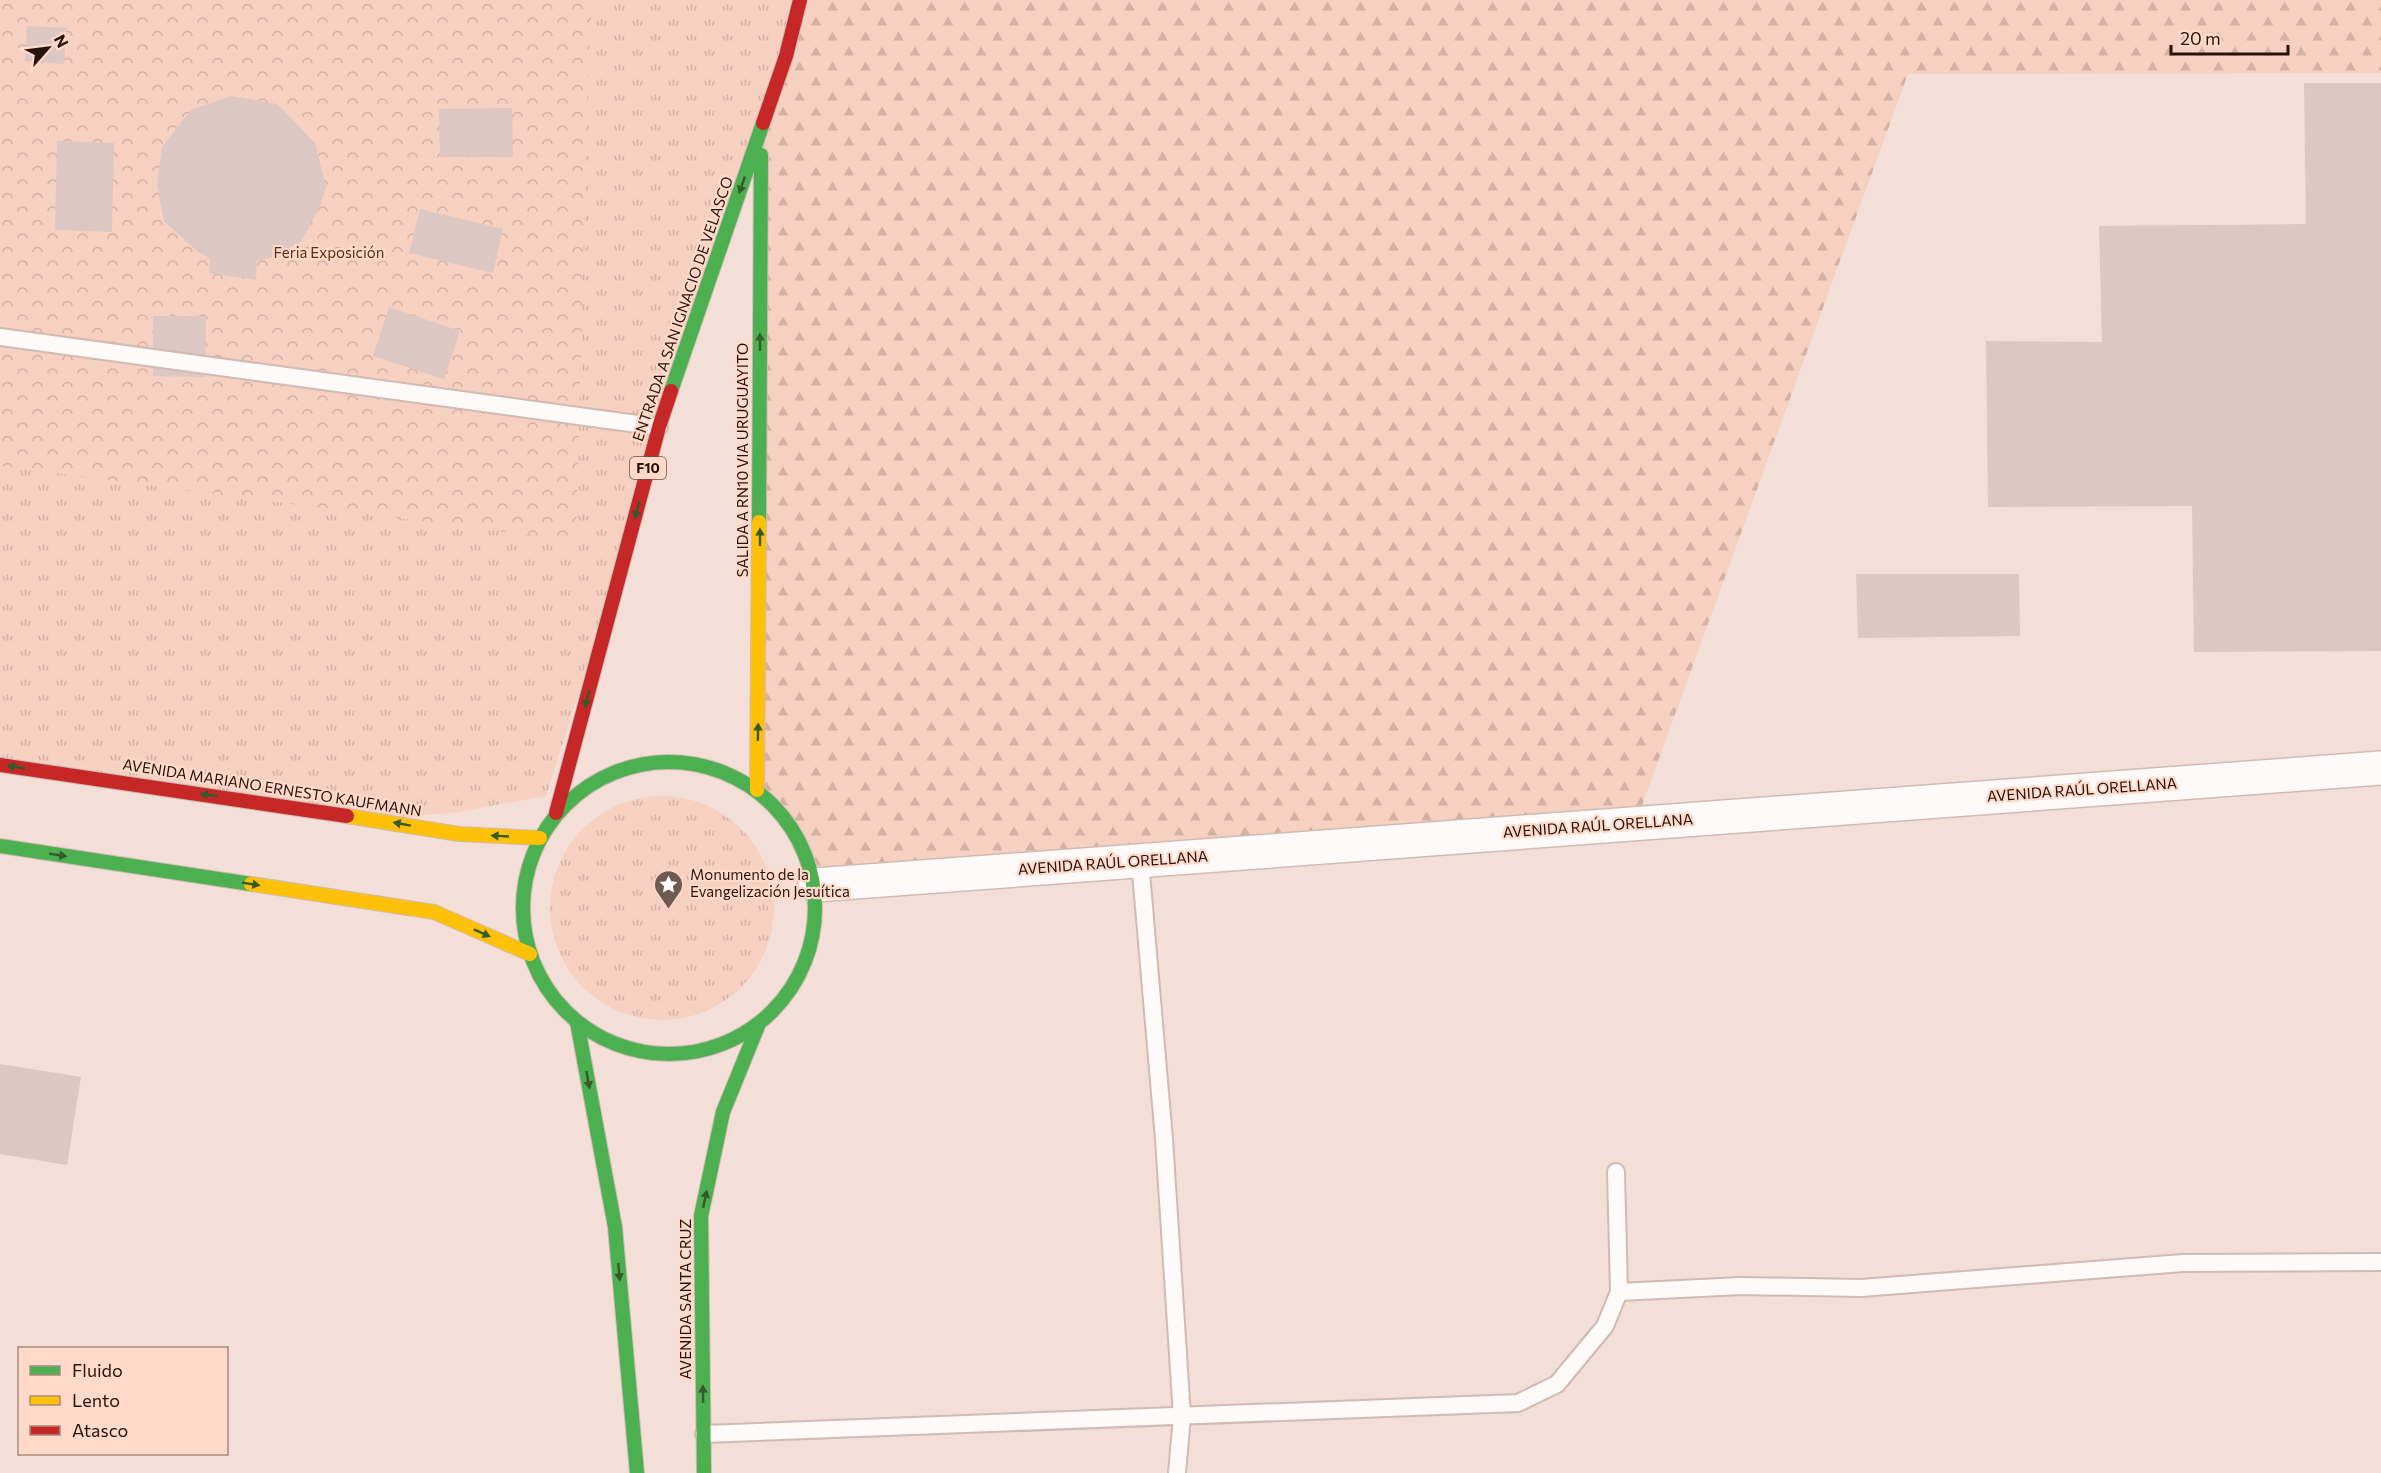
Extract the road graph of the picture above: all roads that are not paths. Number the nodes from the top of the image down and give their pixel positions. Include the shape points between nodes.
1 (800, 0) edge
2 (761, 130) junction
3 (0, 337) edge
4 (659, 427) junction
5 (0, 765) edge
6 (2381, 768) edge
7 (757, 790) junction
8 (556, 813) junction
9 (540, 838) junction
10 (0, 846) edge
11 (1140, 861) junction
12 (814, 885) junction
13 (530, 954) junction
14 (577, 1022) junction
15 (758, 1026) junction
16 (1616, 1172) dead end
17 (2381, 1262) edge
18 (1619, 1293) junction
19 (1182, 1416) junction
20 (704, 1434) junction
21 (637, 1473) edge
22 (704, 1473) edge
23 (1177, 1473) edge

1 - 2 main road, F10
2 -> 4 main road, ENTRADA A SAN IGNACIO DE VELASCO / F10
7 -> 2 main road, SALIDA A RN10 VIA URUGUAYITO / F10
3 - 4 lane
4 -> 8 main road, ENTRADA A SAN IGNACIO DE VELASCO / F10
9 -> 5 main road, AVENIDA MARIANO ERNESTO KAUFMANN via 459,834
6 - 11 street, AVENIDA RAÚL ORELLANA
7 - 8 main road via 718,769 674,761 630,766 589,783
7 - 12 main road via 797,836
8 - 9 main road
9 - 13 main road via 526,875 522,914
10 -> 13 main road via 434,912
11 - 12 street, AVENIDA RAÚL ORELLANA
11 - 19 lane
12 - 15 main road via 816,919 810,952 789,993
13 - 14 main road via 548,992
14 - 15 main road via 619,1046 667,1056 715,1049
14 -> 21 main road via 615,1227
20 -> 15 main road, AVENIDA SANTA CRUZ via 701,1216 723,1112
16 - 18 lane
17 - 18 lane via 2183,1263 1861,1288 1741,1286
18 - 19 lane via 1605,1326 1557,1384 1518,1403
19 - 20 lane
19 - 23 lane
20 - 22 main road, AVENIDA SANTA CRUZ

